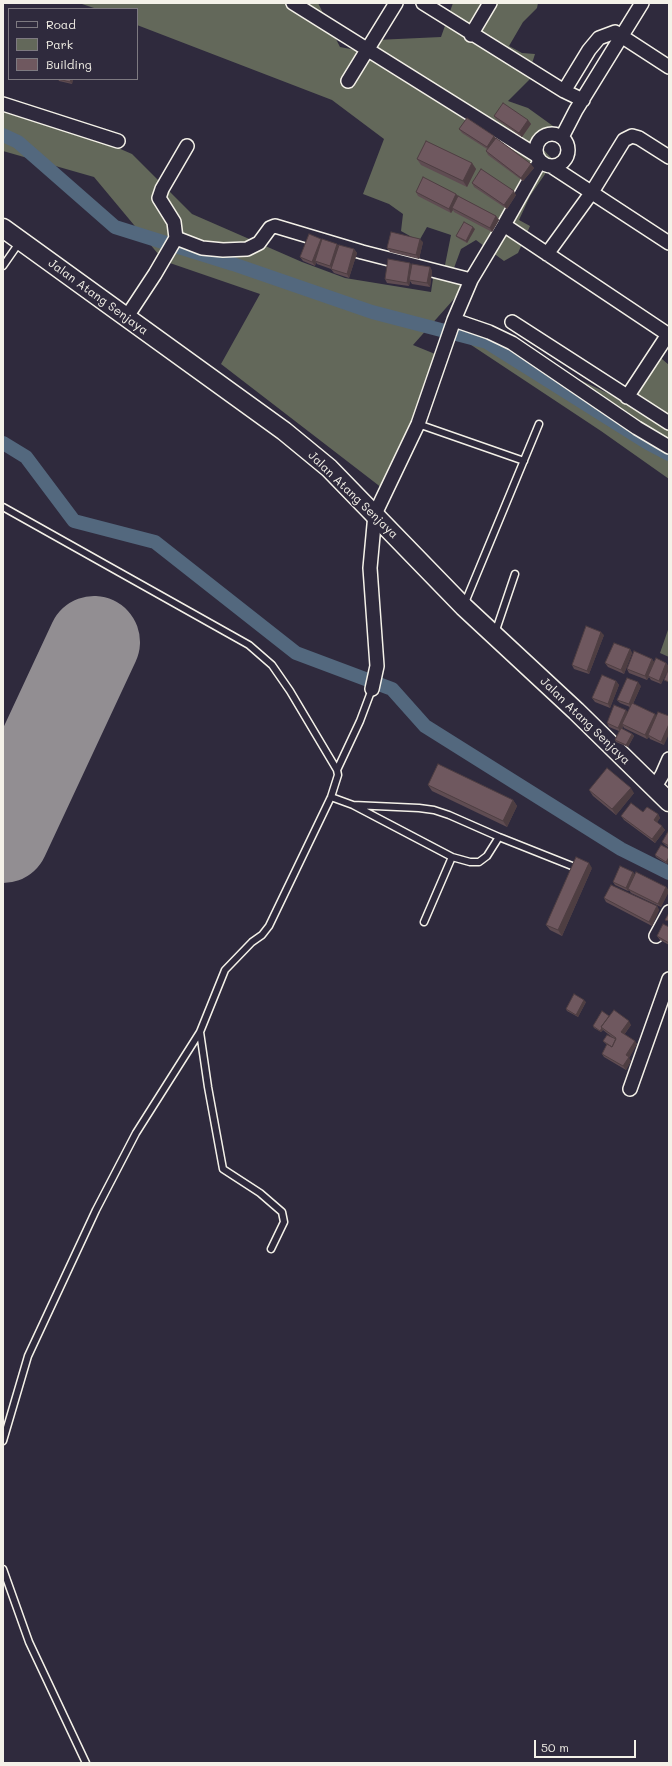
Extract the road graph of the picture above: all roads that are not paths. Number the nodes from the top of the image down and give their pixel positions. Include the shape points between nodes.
1 (293, 3) edge
2 (396, 3) edge
3 (423, 3) edge
4 (490, 3) edge
5 (642, 3) edge
6 (471, 35) junction
7 (621, 36) junction
8 (367, 51) junction
9 (669, 67) edge
10 (348, 81) dead end
11 (564, 91) junction
12 (583, 100) junction
13 (3, 104) edge
14 (562, 137) junction
15 (118, 141) dead end
16 (187, 146) dead end
17 (669, 157) edge
18 (542, 161) junction
19 (592, 192) junction
20 (504, 225) junction
21 (3, 228) edge
22 (175, 240) junction
23 (20, 242) junction
24 (669, 243) edge
25 (547, 254) junction
26 (3, 266) edge
27 (471, 280) junction
28 (126, 318) junction
29 (512, 322) dead end
30 (453, 323) junction
31 (669, 334) edge
32 (627, 397) junction
33 (669, 423) edge
34 (418, 424) junction
35 (539, 424) dead end
36 (669, 447) edge
37 (524, 461) junction
38 (3, 507) edge
39 (375, 514) junction
40 (515, 574) dead end
41 (464, 606) junction
42 (494, 635) junction
43 (372, 689) joint
44 (669, 759) edge
45 (337, 770) junction
46 (654, 788) junction
47 (331, 797) junction
48 (669, 802) edge
49 (353, 805) junction
50 (499, 837) junction
51 (452, 857) junction
52 (577, 868) edge
53 (669, 912) edge
54 (424, 922) dead end
55 (656, 936) edge
56 (669, 979) edge
57 (200, 1032) junction
58 (630, 1089) dead end
59 (271, 1250) dead end
60 (3, 1441) edge
61 (3, 1569) edge
62 (86, 1763) edge

1 - 8 street
2 - 8 street
3 - 6 street
4 - 6 street
5 - 7 street
6 - 11 street
7 - 9 street
7 - 11 street via 615,32 599,38
7 - 12 street
8 - 10 street
8 - 18 street
11 - 12 street
12 - 14 street
13 - 15 street
14 - 18 street via 567,145 566,157 561,163
14 - 18 street via 546,134 540,138 535,149
16 - 22 street via 159,198 174,222
17 - 19 street via 639,138 628,137
18 - 19 street
18 - 20 street
19 - 24 street
19 - 25 street
20 - 25 street
20 - 27 street
21 - 23 main road, Jalan Atang Senjaya
22 - 27 street via 202,248 247,249 259,243 270,228 275,226
22 - 28 street
23 - 26 lane
23 - 28 main road, Jalan Atang Senjaya
25 - 31 street
27 - 30 street
28 - 39 main road, Jalan Atang Senjaya via 284,431 329,468
29 - 32 street
30 - 34 street
30 - 36 street via 489,332 512,343
31 - 32 street
32 - 33 street
34 - 37 lane
34 - 39 street
35 - 37 lane
37 - 41 lane
38 - 45 lane via 248,645 272,665
39 - 41 main road, Jalan Atang Senjaya
39 - 43 street via 370,568 376,672
40 - 42 lane
41 - 42 main road, Jalan Atang Senjaya
42 - 46 main road, Jalan Atang Senjaya
43 - 45 lane
44 - 46 street
45 - 47 lane via 337,781
46 - 48 main road, Jalan Atang Senjaya
47 - 49 lane
47 - 57 lane via 269,926 225,970
49 - 50 lane via 434,810
49 - 51 lane
50 - 51 lane via 487,856 479,862
50 - 52 lane
51 - 54 lane
53 - 55 street
56 - 58 street
57 - 59 lane via 223,1169 260,1193 282,1212 284,1222
57 - 60 lane via 136,1132 96,1210 28,1356
61 - 62 lane via 29,1642

